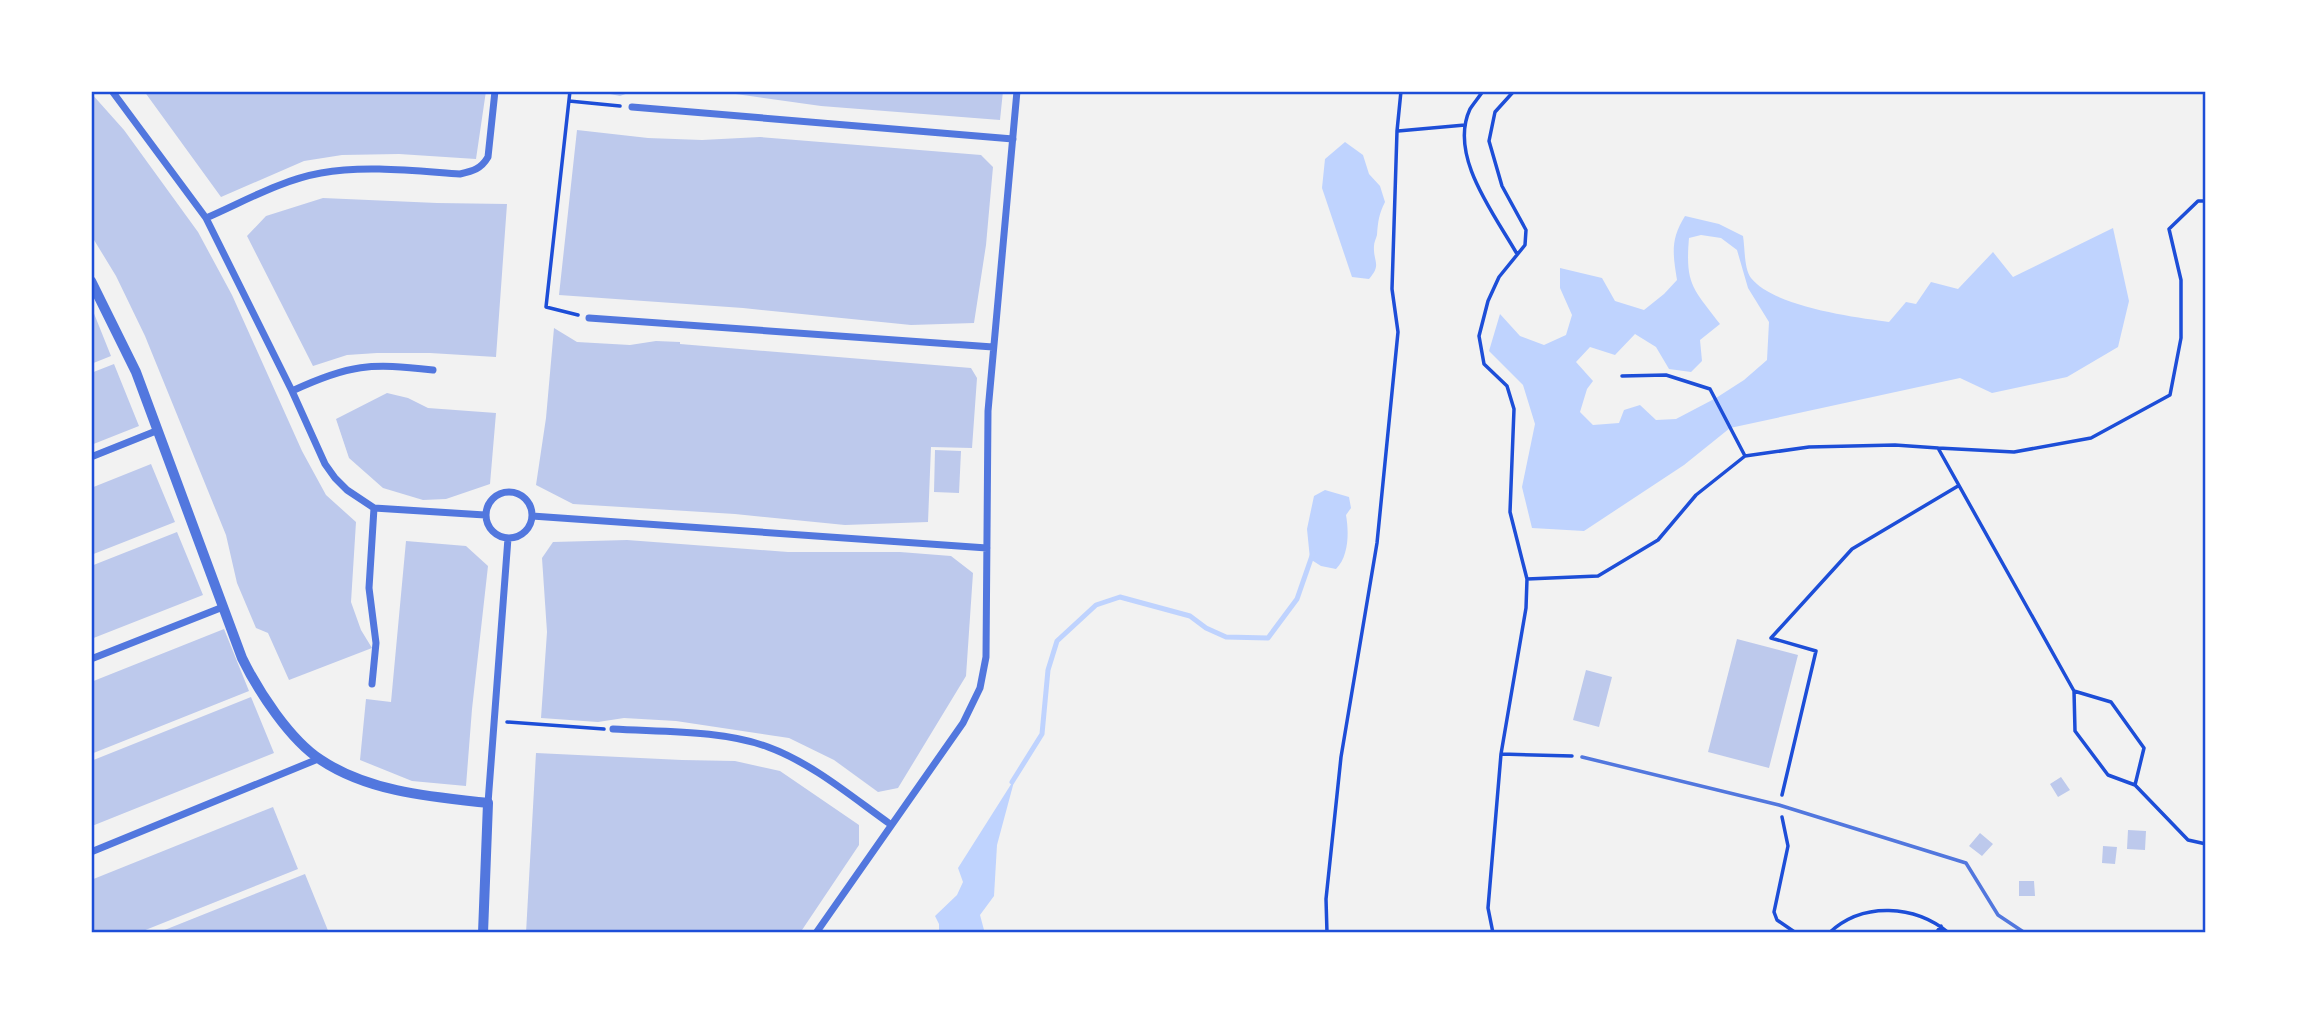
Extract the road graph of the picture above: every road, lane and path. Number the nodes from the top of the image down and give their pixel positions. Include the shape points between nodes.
1 (112, 91) edge
2 (495, 91) edge
3 (570, 91) edge
4 (1017, 91) edge
5 (1401, 91) edge
6 (1483, 91) edge
7 (1514, 91) edge
8 (569, 101) junction
9 (632, 107) joint
10 (1465, 125) junction
11 (1396, 131) junction
12 (1013, 139) junction
13 (2206, 201) edge
14 (206, 218) junction
15 (1517, 254) junction
16 (91, 281) edge
17 (589, 318) joint
18 (993, 347) junction
19 (433, 370) dead end
20 (1622, 376) dead end
21 (292, 391) junction
22 (156, 431) junction
23 (1938, 449) junction
24 (1745, 456) junction
25 (91, 457) edge
26 (1958, 486) junction
27 (374, 508) junction
28 (485, 514) junction
29 (532, 516) junction
30 (508, 538) junction
31 (987, 548) junction
32 (1527, 579) junction
33 (223, 607) junction
34 (91, 659) edge
35 (372, 684) dead end
36 (2074, 691) junction
37 (494, 721) junction
38 (613, 729) joint
39 (1501, 754) junction
40 (1582, 757) joint
41 (318, 759) junction
42 (2135, 785) junction
43 (488, 803) junction
44 (1779, 805) junction
45 (890, 824) junction
46 (2206, 844) edge
47 (91, 852) edge
48 (1941, 926) junction
49 (483, 933) edge
50 (816, 933) edge
51 (1327, 933) edge
52 (1493, 933) edge
53 (1796, 933) edge
54 (1829, 933) edge
55 (1936, 933) edge
56 (1949, 933) edge
57 (2025, 933) edge

1 - 14 street
2 - 14 street via 488,157 473,172 320,173
3 - 8 path
4 - 12 street
5 - 11 path
6 - 10 path
7 - 15 path via 1495,112 1489,141 1502,186 1525,230 1525,245
8 - 9 path
8 - 17 path via 546,307
9 - 12 street
10 - 11 path
10 - 15 path via 1467,160 1483,199
11 - 51 path via 1392,289 1398,332 1377,543 1340,757 1326,899
12 - 18 street
13 - 23 path via 2198,201 2169,229 2181,281 2181,338 2170,395 2091,438 2014,452
14 - 21 street
15 - 32 path via 1499,277 1479,336 1483,364 1507,386 1514,409 1510,512
16 - 22 street via 125,346
17 - 18 street
18 - 31 street via 986,457
19 - 21 street via 365,365
20 - 24 path via 1666,374 1710,389
21 - 27 street via 325,464 348,490
22 - 25 street
22 - 33 street
23 - 24 path via 1809,447
23 - 26 path
24 - 32 path via 1696,495 1658,540 1598,576
26 - 36 path
26 - 44 path via 1852,549 1771,638 1816,651
27 - 28 street
27 - 35 street via 369,588 376,643
28 - 29 street via 496,496 509,492 523,496
28 - 30 street via 494,533
29 - 30 street via 527,529
29 - 31 street
30 - 37 street
31 - 45 street via 986,657 980,688 963,723
32 - 39 path
33 - 34 street
33 - 41 street via 251,676 278,716
36 - 42 path via 2075,731 2108,775
36 - 42 path via 2111,702 2144,748
37 - 38 path
37 - 43 street
38 - 45 street via 725,737 768,747 813,771
39 - 40 path
39 - 52 path via 1488,908
40 - 44 lane
41 - 43 street via 381,786
41 - 47 street
42 - 46 path via 2188,840
43 - 49 street
44 - 53 path via 1788,846 1774,912 1777,920
44 - 57 lane via 1966,863 1998,915
45 - 50 street
48 - 54 path via 1907,911 1876,911 1847,920
48 - 55 path
48 - 56 path

